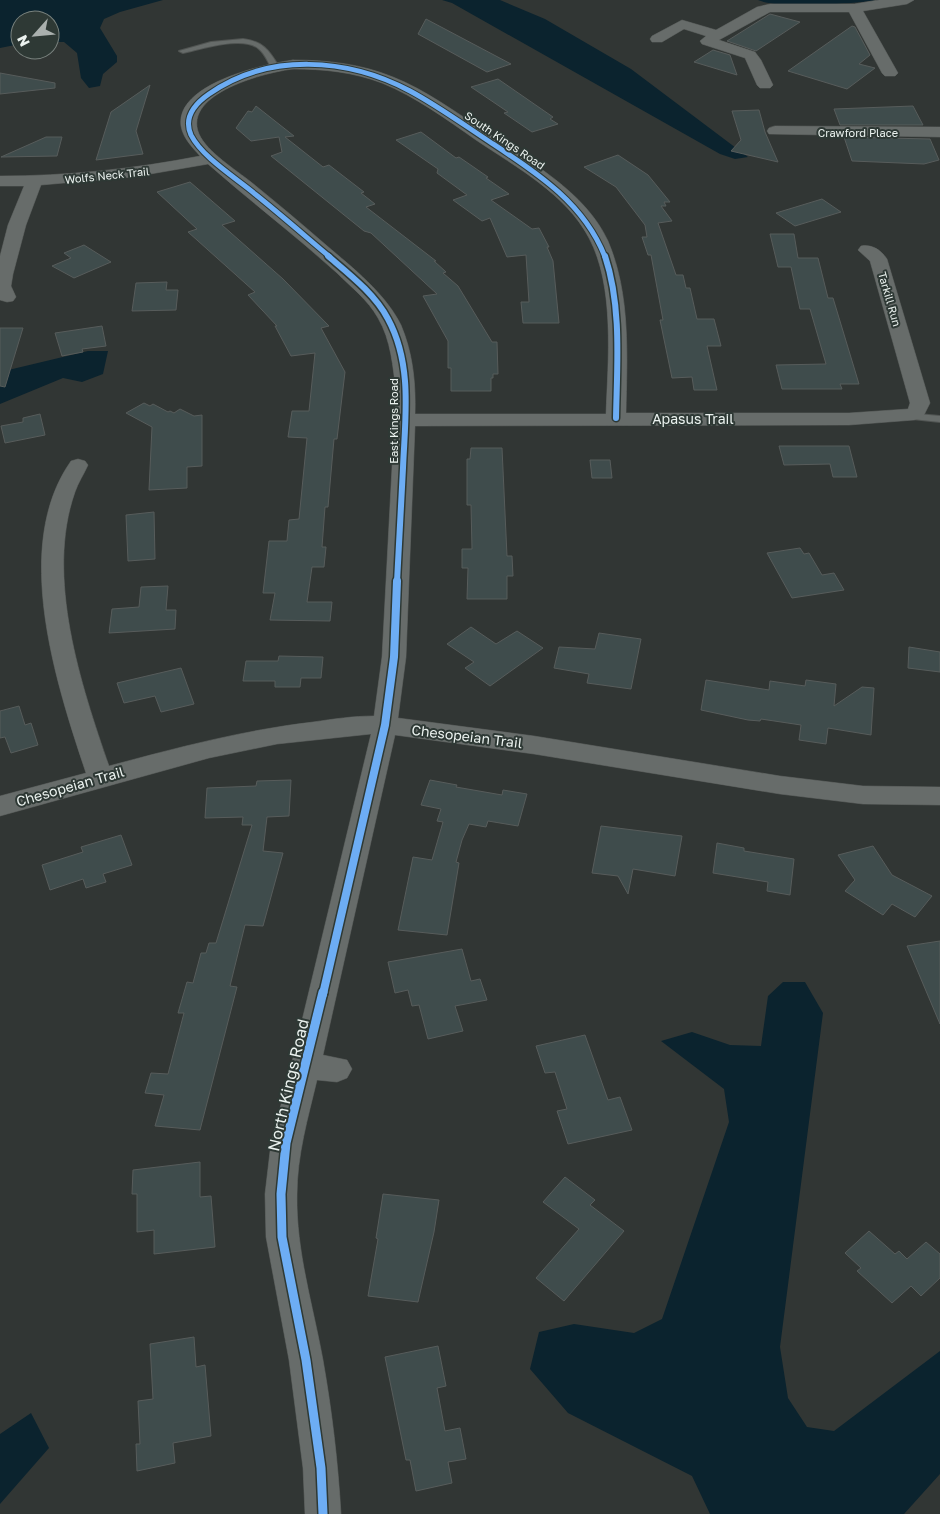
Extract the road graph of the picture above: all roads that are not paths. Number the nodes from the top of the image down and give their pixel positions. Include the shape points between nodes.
1 (907, 0) edge
2 (854, 8) junction
3 (718, 34) junction
4 (657, 39) dead end
5 (183, 51) dead end
6 (275, 67) junction
7 (890, 74) dead end
8 (766, 85) dead end
9 (210, 93) joint
10 (775, 131) dead end
11 (940, 132) edge
12 (212, 158) junction
13 (0, 181) edge
14 (34, 181) junction
15 (867, 250) dead end
16 (7, 297) dead end
17 (907, 416) junction
18 (616, 418) junction
19 (940, 418) edge
20 (406, 420) junction
21 (78, 465) dead end
22 (384, 725) junction
23 (100, 778) junction
24 (940, 796) edge
25 (0, 806) edge
26 (306, 1066) junction
27 (337, 1069) dead end
28 (323, 1514) edge

1 - 2 street
2 - 3 street via 770,8
2 - 7 street
3 - 4 street via 682,24
3 - 8 street via 707,41 750,55
5 - 6 lane via 232,42 252,42 263,48
6 - 9 street, South Kings Road via 240,76
6 - 18 street, South Kings Road via 302,64 339,67 392,82 534,172 564,197 597,238 609,273 617,350
9 - 12 street, East Kings Road via 191,113 189,129
10 - 11 street, Crawford Place
12 - 14 street, Wolfs Neck Trail via 142,172
12 - 20 street, East Kings Road via 347,273 375,301 396,335 402,358
13 - 14 street, Wolfs Neck Trail
14 - 16 street via 17,225 4,274 2,286
15 - 17 street, Tarkill Run via 878,258 920,407 916,413
17 - 18 street, Apasus Trail via 848,419
17 - 19 lane
18 - 20 street, Apasus Trail
20 - 22 street, East Kings Road via 394,657
21 - 23 street via 64,494 57,528 53,568 54,609 76,710
22 - 23 street, Chesopeian Trail via 357,725 208,749
22 - 24 street, Chesopeian Trail via 534,745 780,785 863,795
22 - 26 street, North Kings Road
23 - 25 street, Chesopeian Trail
26 - 27 street
26 - 28 street, North Kings Road via 286,1143 281,1194 282,1237 306,1360 321,1468

